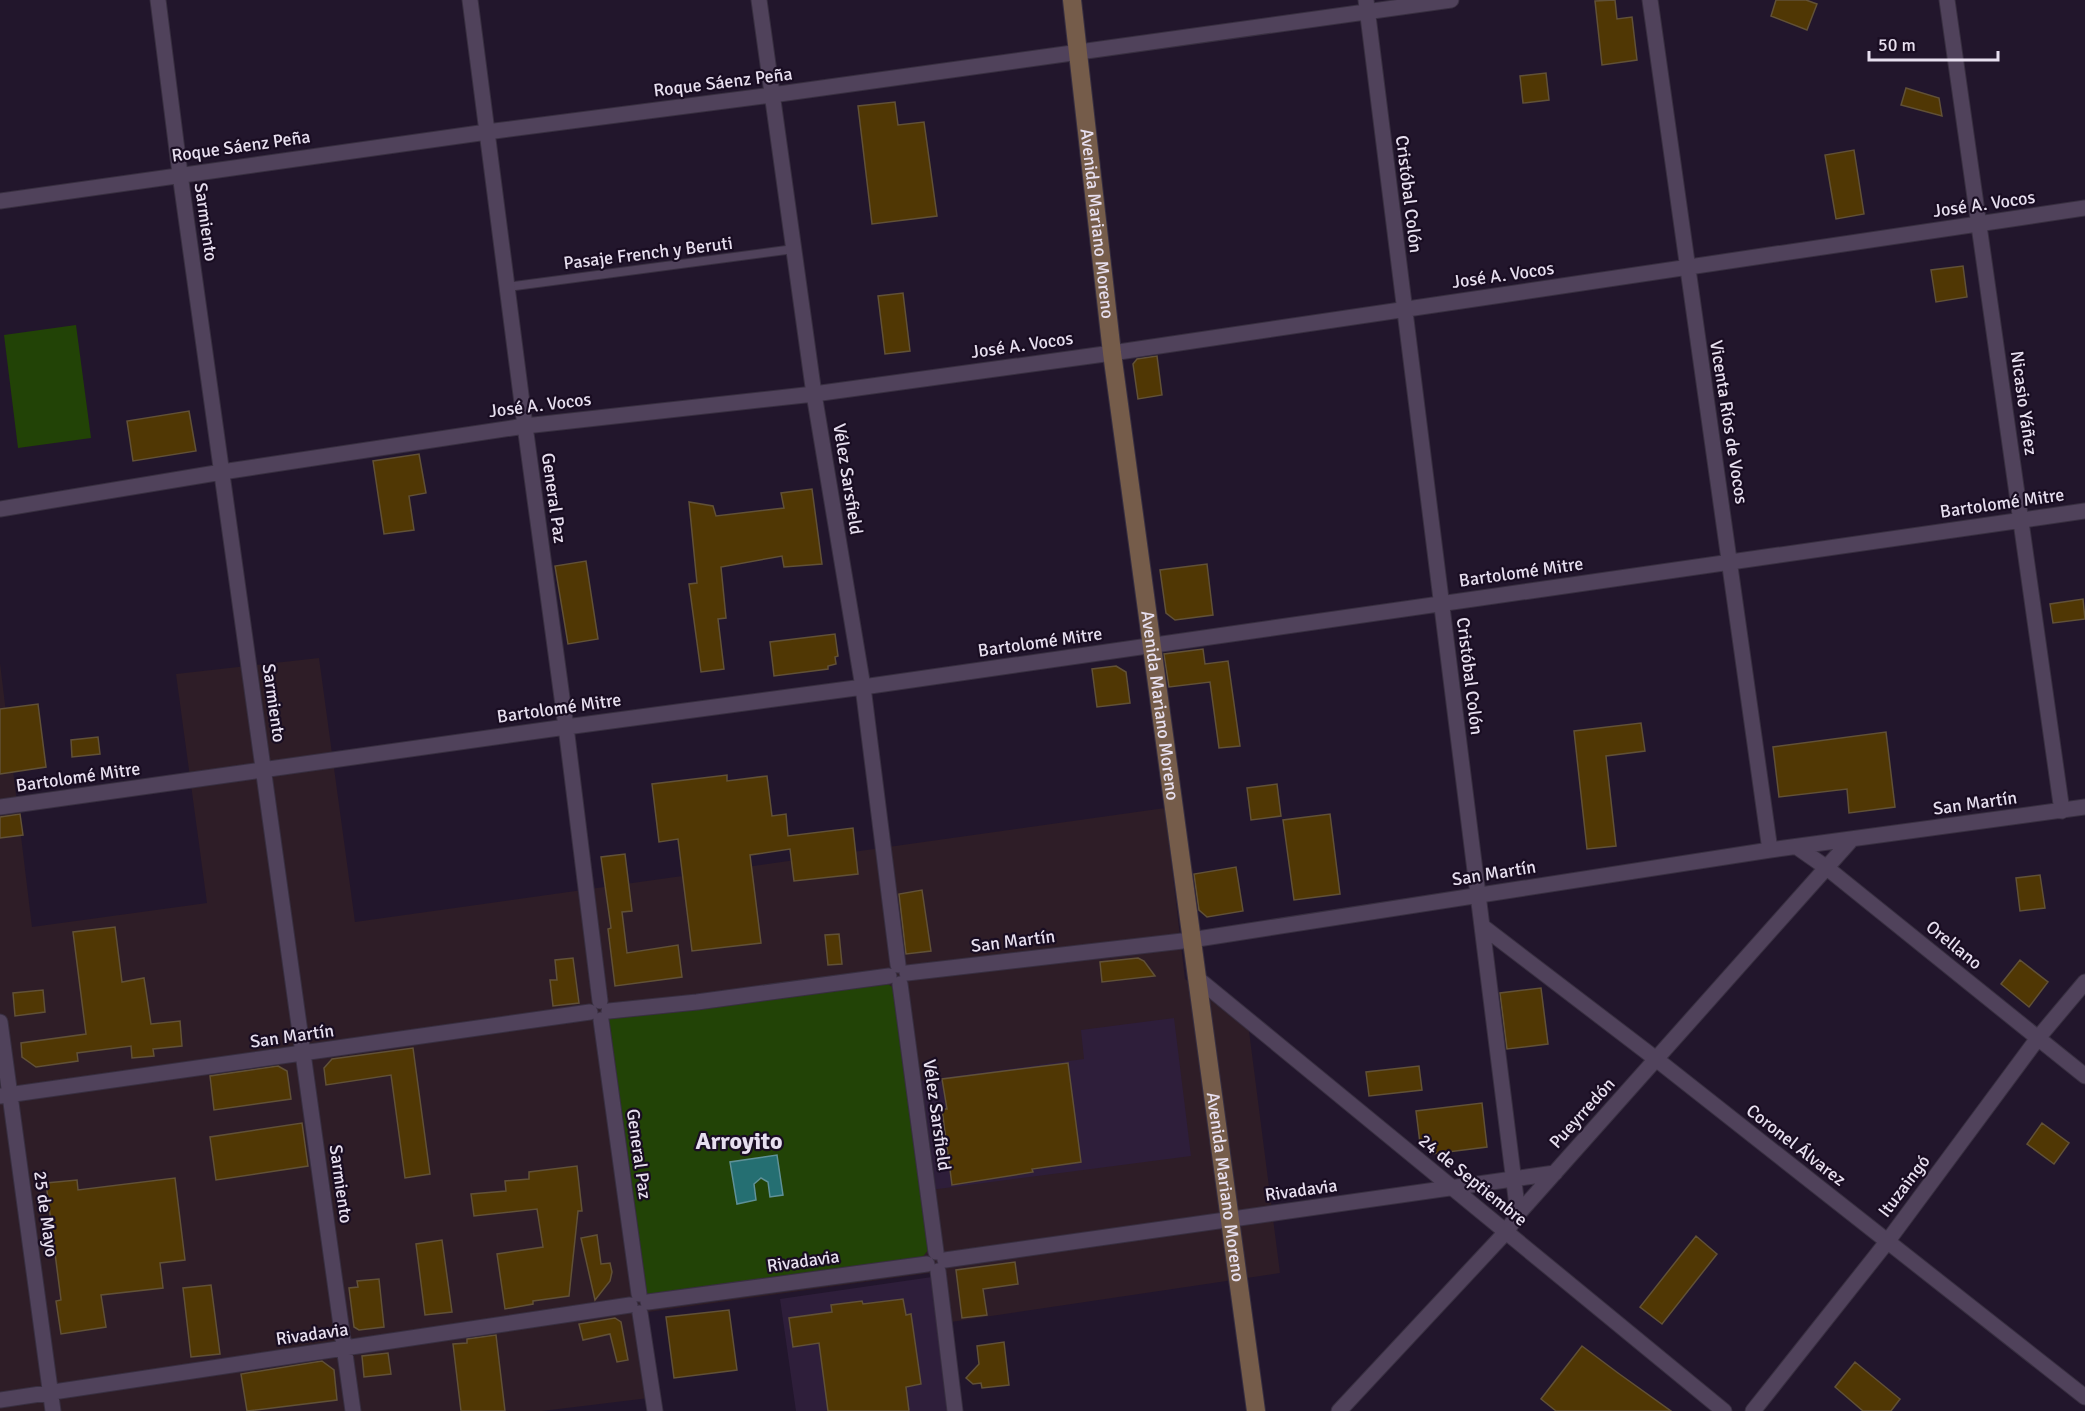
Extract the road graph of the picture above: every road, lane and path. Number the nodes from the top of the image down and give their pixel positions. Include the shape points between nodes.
1 (158, 0) edge
2 (470, 0) edge
3 (759, 0) edge
4 (1072, 0) edge
5 (1451, 0) edge
6 (1650, 0) edge
7 (1947, 0) edge
8 (1366, 6) edge
9 (1079, 53) junction
10 (772, 95) junction
11 (487, 132) junction
12 (180, 174) junction
13 (0, 201) edge
14 (2085, 208) edge
15 (1979, 224) junction
16 (794, 249) junction
17 (1685, 267) junction
18 (507, 287) junction
19 (1404, 309) junction
20 (1112, 353) junction
21 (814, 394) junction
22 (525, 426) junction
23 (222, 472) junction
24 (0, 509) edge
25 (2085, 511) edge
26 (2021, 520) junction
27 (1730, 562) junction
28 (1441, 603) junction
29 (1150, 645) junction
30 (863, 687) junction
31 (566, 727) junction
32 (263, 771) junction
33 (0, 807) edge
34 (2085, 807) edge
35 (2062, 811) junction
36 (1852, 839) junction
37 (1797, 847) junction
38 (1770, 850) junction
39 (1827, 868) junction
40 (1478, 895) junction
41 (1482, 926) junction
42 (1191, 940) junction
43 (899, 974) junction
44 (1197, 978) junction
45 (2085, 982) edge
46 (600, 1011) junction
47 (0, 1023) edge
48 (2038, 1038) junction
49 (303, 1054) junction
50 (1656, 1059) junction
51 (2085, 1076) edge
52 (5, 1096) edge
53 (1555, 1173) junction
54 (1514, 1179) junction
55 (1452, 1188) junction
56 (1518, 1214) junction
57 (1230, 1220) junction
58 (1506, 1232) junction
59 (1887, 1242) junction
60 (937, 1262) junction
61 (639, 1303) junction
62 (345, 1349) junction
63 (50, 1392) junction
64 (2085, 1397) edge
65 (0, 1400) edge
66 (52, 1411) edge
67 (353, 1411) edge
68 (655, 1411) edge
69 (956, 1411) edge
70 (1256, 1411) edge
71 (1339, 1411) edge
72 (1724, 1411) edge
73 (1753, 1411) edge

1 - 12 street, Sarmiento
2 - 11 street, General Paz
3 - 10 street, Vélez Sarsfield
4 - 9 main road, Avenida Mariano Moreno
5 - 8 street, Roque Sáenz Peña
6 - 17 street, Vicenta Ríos de Vocos
7 - 15 street, Nicasio Yáñez
8 - 9 street, Roque Sáenz Peña
8 - 19 street, Cristóbal Colón
9 - 10 street, Roque Sáenz Peña
9 - 20 main road, Avenida Mariano Moreno
10 - 11 street, Roque Sáenz Peña
10 - 16 street, Vélez Sarsfield
11 - 12 street, Roque Sáenz Peña
11 - 18 street, General Paz
12 - 13 street, Roque Sáenz Peña
12 - 23 street, Sarmiento
14 - 15 street, José A. Vocos
15 - 17 street, José A. Vocos
15 - 26 street, Nicasio Yáñez
16 - 18 lane, Pasaje French y Beruti
16 - 21 street, Vélez Sarsfield
17 - 19 street, José A. Vocos
17 - 27 street, Vicenta Ríos de Vocos
18 - 22 street, General Paz
19 - 20 street, José A. Vocos
19 - 28 street, Cristóbal Colón
20 - 21 street, José A. Vocos
20 - 29 main road, Avenida Mariano Moreno
21 - 22 street, José A. Vocos
21 - 30 street, Vélez Sarsfield
22 - 23 street, José A. Vocos
22 - 31 street, General Paz
23 - 24 street, José A. Vocos
23 - 32 street, Sarmiento
25 - 26 street, Bartolomé Mitre
26 - 27 street, Bartolomé Mitre
26 - 35 street, Nicasio Yáñez
27 - 28 street, Bartolomé Mitre
27 - 38 street, Vicenta Ríos de Vocos
28 - 29 street, Bartolomé Mitre
28 - 40 street, Cristóbal Colón
29 - 30 street, Bartolomé Mitre
29 - 42 main road, Avenida Mariano Moreno
30 - 31 street, Bartolomé Mitre
30 - 43 street, Vélez Sarsfield
31 - 32 street, Bartolomé Mitre
31 - 46 street, General Paz
32 - 33 street, Bartolomé Mitre
32 - 49 street, Sarmiento
34 - 35 street, San Martín
35 - 36 street, San Martín
36 - 37 street, San Martín
36 - 39 street, Pueyrredón
37 - 38 street, San Martín
37 - 39 street, Orellano
38 - 40 street, San Martín
39 - 48 street, Orellano
39 - 50 street, Pueyrredón
40 - 41 street, Cristóbal Colón
40 - 42 street, San Martín
41 - 50 street, Coronel Álvarez
41 - 54 street, Cristóbal Colón
42 - 43 street, San Martín
42 - 44 main road, Avenida Mariano Moreno
43 - 46 street, San Martín
43 - 60 street, Vélez Sarsfield
44 - 55 street, 24 de Septiembre
44 - 57 main road, Avenida Mariano Moreno
45 - 48 street, Ituzaingó
46 - 49 street, San Martín
46 - 61 street, General Paz
47 - 52 street, 25 de Mayo
48 - 51 street, Orellano
48 - 59 street, Ituzaingó
49 - 52 street, San Martín
49 - 62 street, Sarmiento
50 - 53 street, Pueyrredón
50 - 59 street, Coronel Álvarez
52 - 63 street, 25 de Mayo
53 - 54 street, Rivadavia
53 - 56 street, Pueyrredón
54 - 55 street, Rivadavia
54 - 56 street, Cristóbal Colón
55 - 57 street, Rivadavia
55 - 58 street, 24 de Septiembre
56 - 58 street, Pueyrredón
57 - 60 street, Rivadavia
57 - 70 main road, Avenida Mariano Moreno
58 - 71 street, Pueyrredón
58 - 72 street, 24 de Septiembre
59 - 64 street, Coronel Álvarez
59 - 73 street, Ituzaingó
60 - 61 street, Rivadavia
60 - 69 street, Vélez Sarsfield
61 - 62 street, Rivadavia
61 - 68 street, General Paz
62 - 63 street, Rivadavia
62 - 67 street, Sarmiento
63 - 65 street, Rivadavia
63 - 66 street, 25 de Mayo

